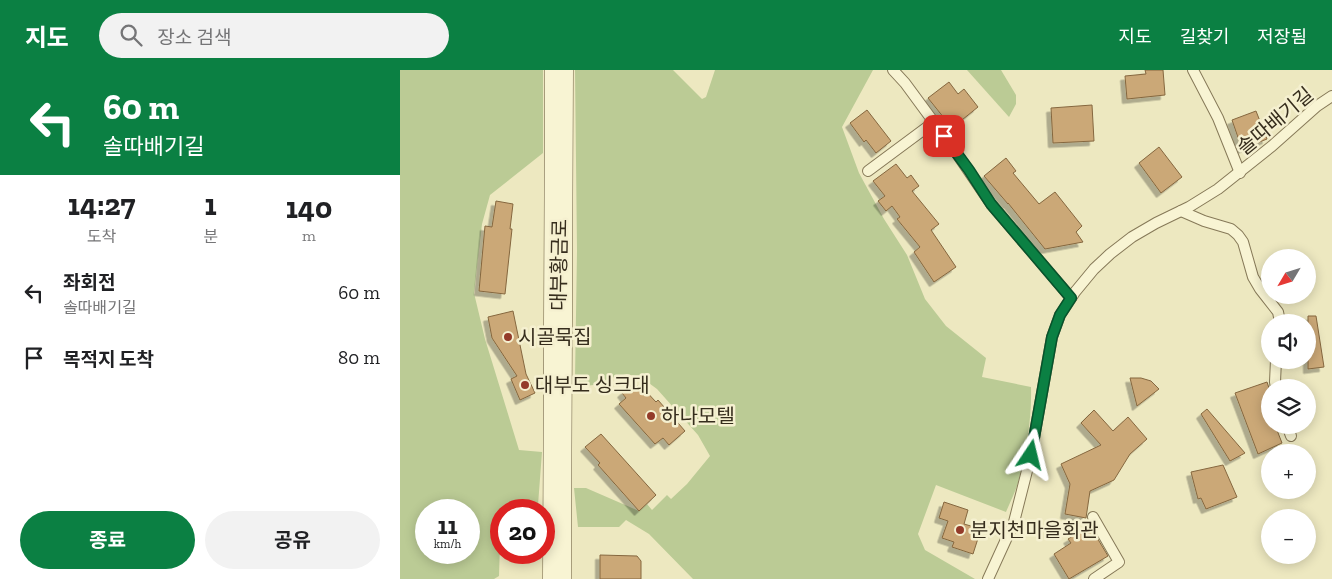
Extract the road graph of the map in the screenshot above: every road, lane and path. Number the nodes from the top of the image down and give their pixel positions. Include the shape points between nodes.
1 (559, 70) edge
2 (893, 70) edge
3 (1193, 70) edge
4 (1332, 96) edge
5 (934, 122) junction
6 (868, 171) dead end
7 (1240, 173) junction
8 (1181, 211) junction
9 (1071, 298) junction
10 (1278, 314) edge
11 (1093, 517) dead end
12 (557, 579) edge
13 (988, 579) edge
14 (1094, 579) edge

1 - 12 main road, 대부황금로
2 - 5 lane
3 - 7 lane, 솔따배기길 via 1218,118
4 - 7 lane, 솔따배기길
5 - 6 lane
5 - 9 lane via 991,204
7 - 8 lane, 솔따배기길
8 - 9 lane, 솔따배기길 via 1132,237 1110,254
8 - 10 lane via 1238,234 1253,277
9 - 13 lane, 솔따배기길 via 1052,337 1031,455 1014,522
11 - 14 lane via 1119,562

